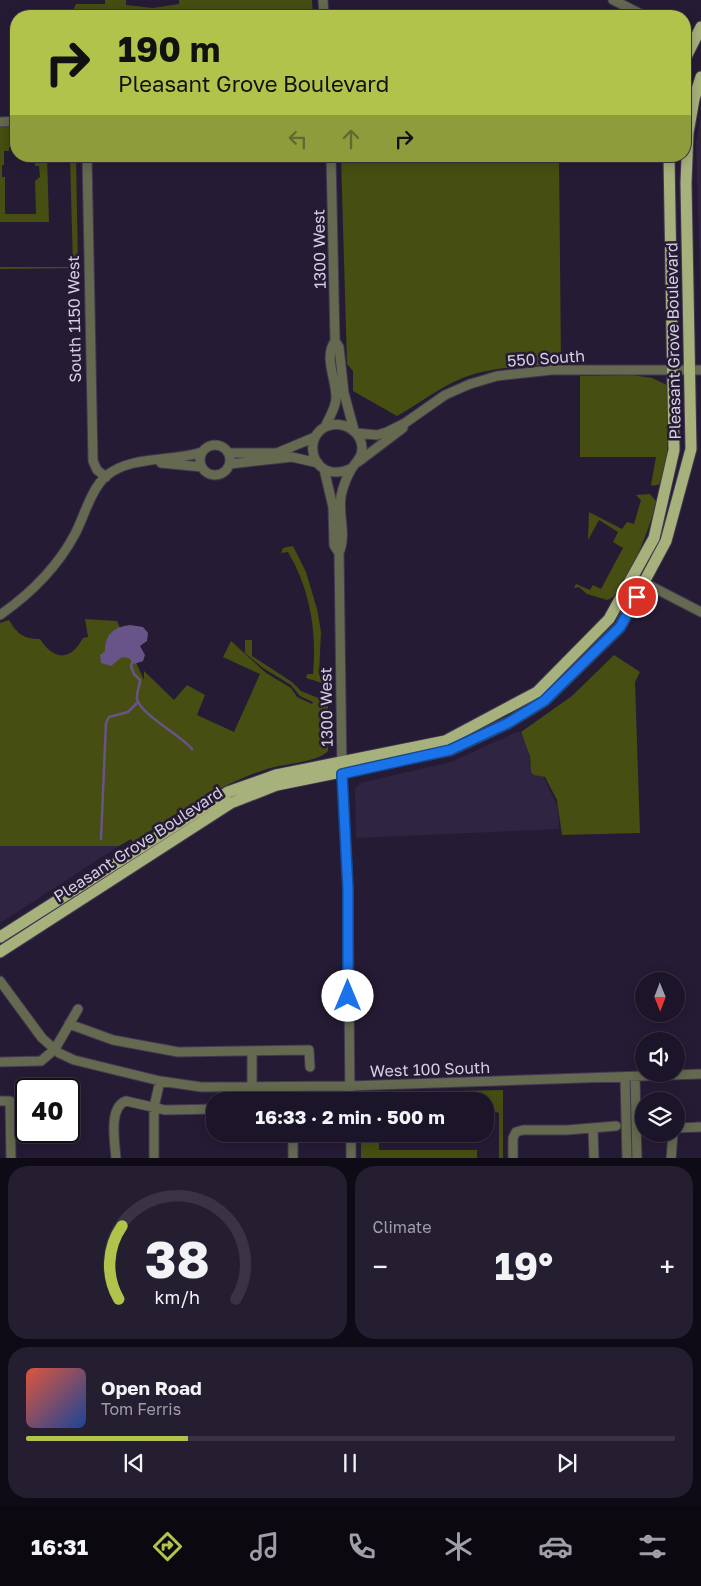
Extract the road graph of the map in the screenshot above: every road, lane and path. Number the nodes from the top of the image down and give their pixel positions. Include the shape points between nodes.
1 (613, 0) edge
2 (633, 10) edge
3 (701, 27) edge
4 (691, 40) edge
5 (701, 77) edge
6 (691, 125) edge
7 (87, 162) edge
8 (331, 162) edge
9 (669, 162) edge
10 (687, 162) edge
11 (335, 341) junction
12 (673, 370) junction
13 (688, 370) junction
14 (701, 370) edge
15 (405, 423) junction
16 (325, 427) junction
17 (355, 431) junction
18 (316, 437) junction
19 (202, 452) junction
20 (229, 453) junction
21 (150, 462) junction
22 (230, 464) junction
23 (355, 465) junction
24 (321, 466) junction
25 (202, 468) junction
26 (106, 477) junction
27 (340, 553) junction
28 (633, 578) junction
29 (645, 582) junction
30 (701, 612) edge
31 (0, 615) edge
32 (342, 768) junction
33 (0, 937) edge
34 (0, 952) edge
35 (0, 981) edge
36 (78, 1009) dead end
37 (69, 1024) junction
38 (55, 1049) junction
39 (252, 1051) junction
40 (0, 1062) edge
41 (310, 1067) dead end
42 (701, 1074) edge
43 (630, 1077) junction
44 (160, 1081) junction
45 (349, 1086) junction
46 (252, 1087) junction
47 (349, 1092) edge
48 (0, 1101) edge
49 (154, 1107) junction
50 (206, 1109) edge
51 (616, 1126) dead end
52 (701, 1127) edge
53 (685, 1128) edge
54 (593, 1129) junction
55 (293, 1142) edge
56 (351, 1142) edge
57 (672, 1142) edge
58 (12, 1158) edge
59 (116, 1158) edge
60 (154, 1158) edge
61 (293, 1158) edge
62 (351, 1158) edge
63 (512, 1158) edge
64 (594, 1158) edge
65 (627, 1158) edge
66 (637, 1158) edge
67 (671, 1158) edge

1 - 2 street
3 - 4 main road
5 - 6 main road, Pleasant Grove Boulevard
7 - 26 street, South 1150 West via 92,461
8 - 11 street, 1300 West
9 - 12 main road, Pleasant Grove Boulevard
10 - 13 main road, Pleasant Grove Boulevard
11 - 16 street via 331,362 336,396 334,410
11 - 17 street via 339,347 344,393
12 - 13 street, 550 South
12 - 15 street, 550 South via 546,370 497,376 445,395
12 - 28 main road, Pleasant Grove Boulevard via 674,450 654,538
13 - 14 street, 550 South
13 - 29 main road, Pleasant Grove Boulevard via 691,449 666,541
15 - 17 street via 382,434
15 - 23 street via 402,429
16 - 17 street via 343,424
16 - 18 street
17 - 23 street via 362,448
18 - 20 street via 277,453
18 - 24 street via 313,448
19 - 20 street via 214,445
19 - 21 street
19 - 25 street
20 - 22 street
21 - 25 street
21 - 26 street via 134,464
22 - 24 street via 292,458
22 - 25 street via 220,475 210,474
23 - 24 street via 338,473
23 - 27 street via 341,498 343,536
24 - 27 street via 334,507 334,545
26 - 31 street via 57,561 17,603
27 - 32 street, 1300 West
28 - 29 street
28 - 32 main road, Pleasant Grove Boulevard via 609,619 537,692 445,741
29 - 30 street
29 - 32 main road, Pleasant Grove Boulevard via 620,627 544,701 508,723 450,750
32 - 33 main road, Pleasant Grove Boulevard via 276,775 228,792
32 - 34 main road, Pleasant Grove Boulevard via 277,785 231,803
32 - 45 street, 1300 West via 348,889
35 - 38 street, West 100 South via 42,1038
36 - 37 street
37 - 38 street
37 - 39 street via 114,1040 178,1052
38 - 40 street via 41,1061
38 - 44 street, West 100 South via 83,1064
39 - 41 street via 309,1050
39 - 46 street
42 - 43 street, West 100 South
43 - 45 street, West 100 South
43 - 65 street
43 - 66 street
44 - 46 street, West 100 South via 200,1087
44 - 49 street
45 - 46 street, West 100 South
45 - 47 street, 1300 West
48 - 58 street via 10,1101
49 - 50 street via 165,1110
49 - 59 street via 126,1101 118,1105 115,1112
49 - 60 street
51 - 54 street
52 - 53 street
54 - 63 street via 516,1132
54 - 64 street
55 - 61 street
56 - 62 street
57 - 67 street

